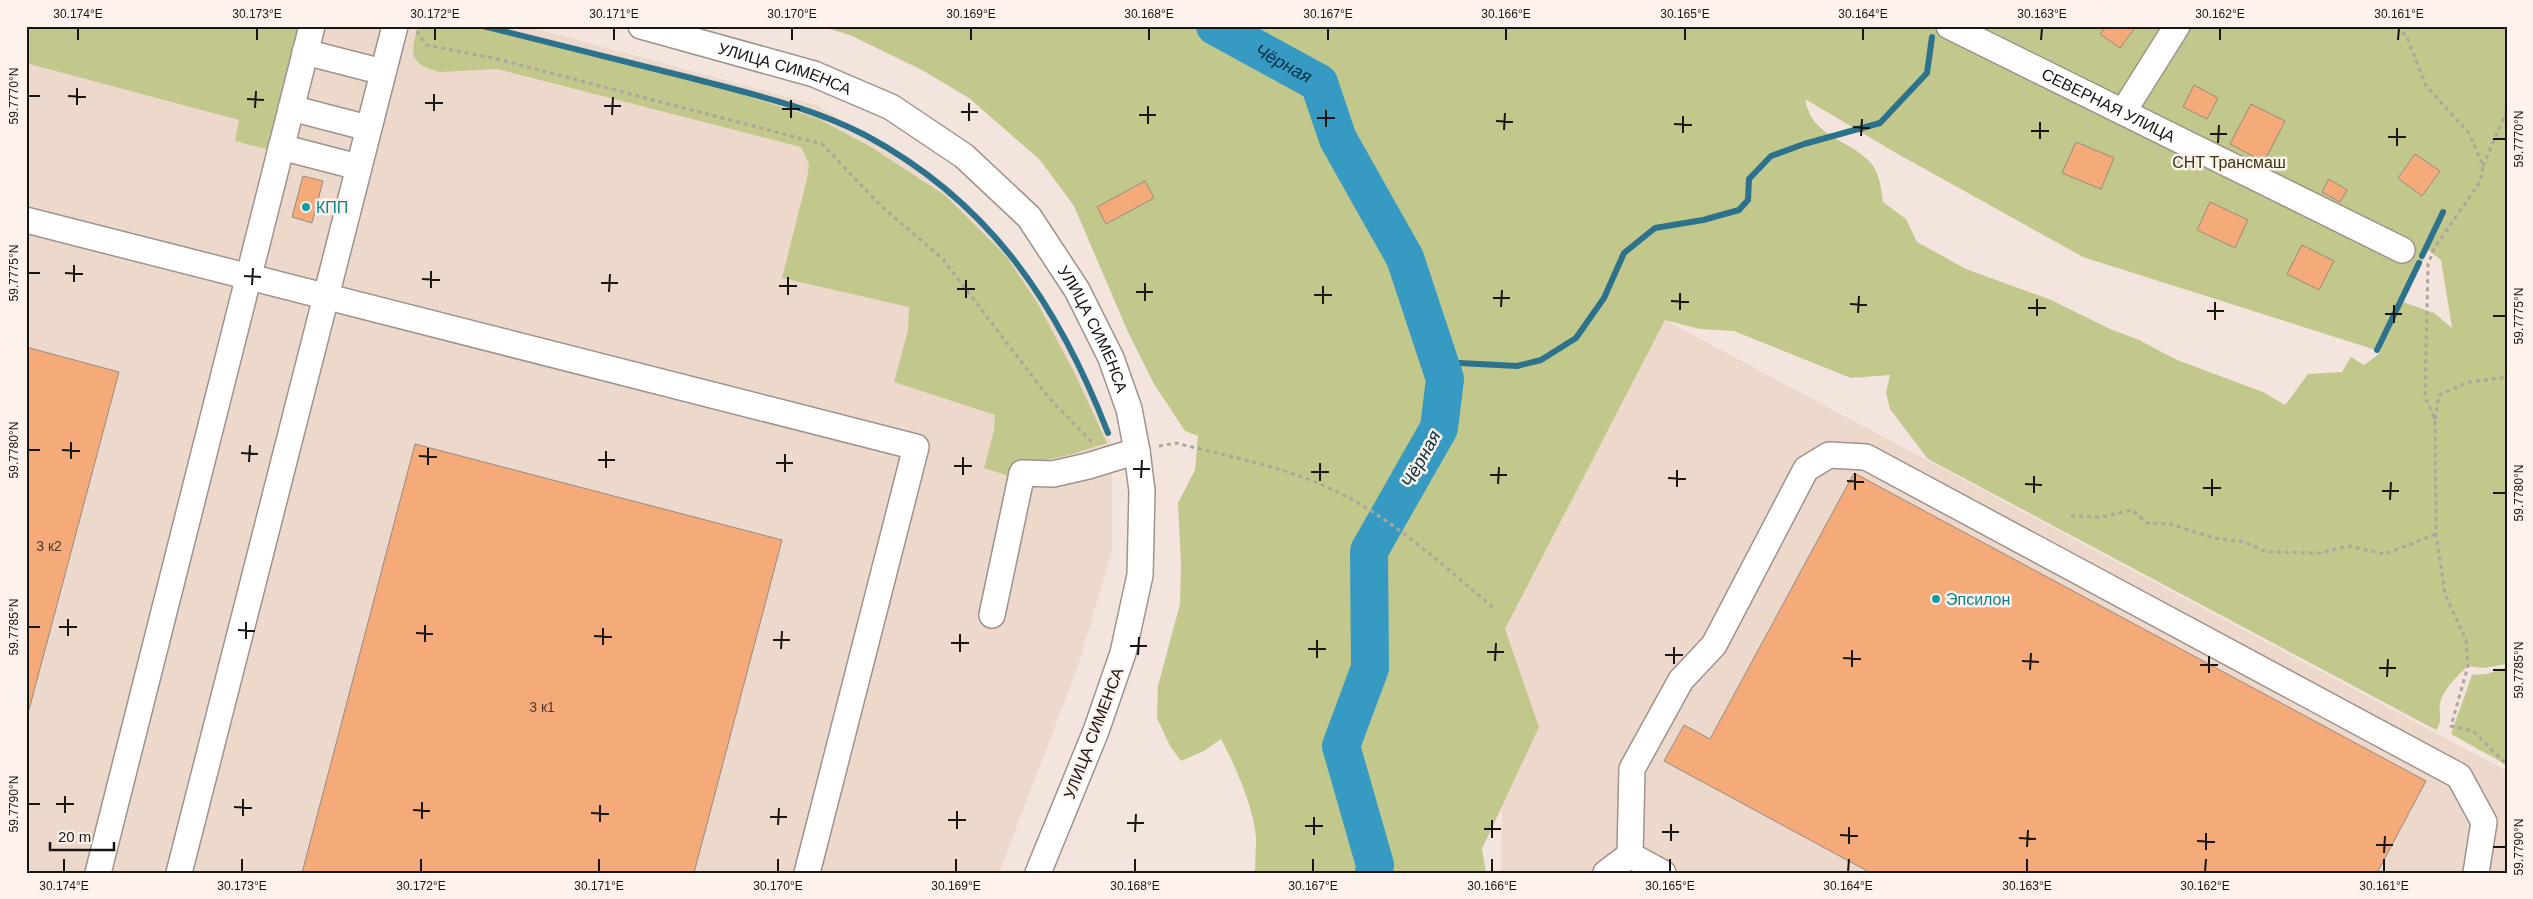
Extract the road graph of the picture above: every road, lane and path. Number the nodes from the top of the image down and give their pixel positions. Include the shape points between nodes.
1 (312, 26) edge
2 (395, 26) edge
3 (413, 26) edge
4 (641, 26) edge
5 (1949, 26) edge
6 (2177, 26) edge
7 (2397, 26) edge
8 (306, 52) junction
9 (383, 72) junction
10 (291, 108) junction
11 (2507, 110) edge
12 (2123, 112) junction
13 (368, 128) junction
14 (281, 147) junction
15 (358, 166) junction
16 (2483, 166) junction
17 (26, 220) edge
18 (2402, 250) dead end
19 (250, 277) junction
20 (326, 296) junction
21 (2507, 377) edge
22 (2435, 419) junction
23 (1162, 446) dead end
24 (1137, 451) junction
25 (1107, 459) junction
26 (2070, 516) dead end
27 (2436, 534) junction
28 (1494, 608) dead end
29 (992, 615) dead end
30 (2507, 765) edge
31 (1630, 855) junction
32 (98, 873) edge
33 (179, 873) edge
34 (807, 873) edge
35 (1038, 873) edge
36 (1606, 873) edge
37 (1663, 873) edge
38 (2476, 873) edge

1 - 8 street
2 - 9 street
3 - 25 path via 426,45 493,58 822,144 881,206 942,258 1049,398
4 - 24 street, УЛИЦА СИМЕНСА via 814,74 891,107 964,156 1028,217 1077,290 1111,358 1129,409
5 - 12 street, СЕВЕРНАЯ УЛИЦА
6 - 12 street
7 - 16 path via 2408,37 2426,86 2469,133
8 - 9 street
8 - 10 street
9 - 13 street
10 - 13 street
10 - 14 street
11 - 16 path
12 - 18 street, СЕВЕРНАЯ УЛИЦА
13 - 15 street
14 - 15 street
14 - 19 street
15 - 20 street
16 - 22 path via 2480,182 2435,247 2428,264 2426,397
17 - 19 street
19 - 20 street
19 - 32 street
20 - 33 street
20 - 34 street via 916,447
21 - 22 path via 2468,382 2439,395
22 - 27 path
23 - 28 path via 1176,444 1286,473 1328,488 1367,508 1405,534
24 - 25 street
24 - 35 street, УЛИЦА СИМЕНСА via 1142,491 1140,575 1123,653 1096,731
25 - 29 street via 1053,474 1022,473
26 - 27 path via 2101,517 2132,510 2147,523 2170,524 2214,538 2244,542 2267,552 2321,553 2348,546 2385,554
27 - 30 path via 2445,594 2466,640 2468,666 2451,726 2473,731
31 - 36 street
31 - 37 street
31 - 38 street via 1632,769 1681,680 1714,645 1806,469 1829,454 1866,457 2459,776 2484,822

